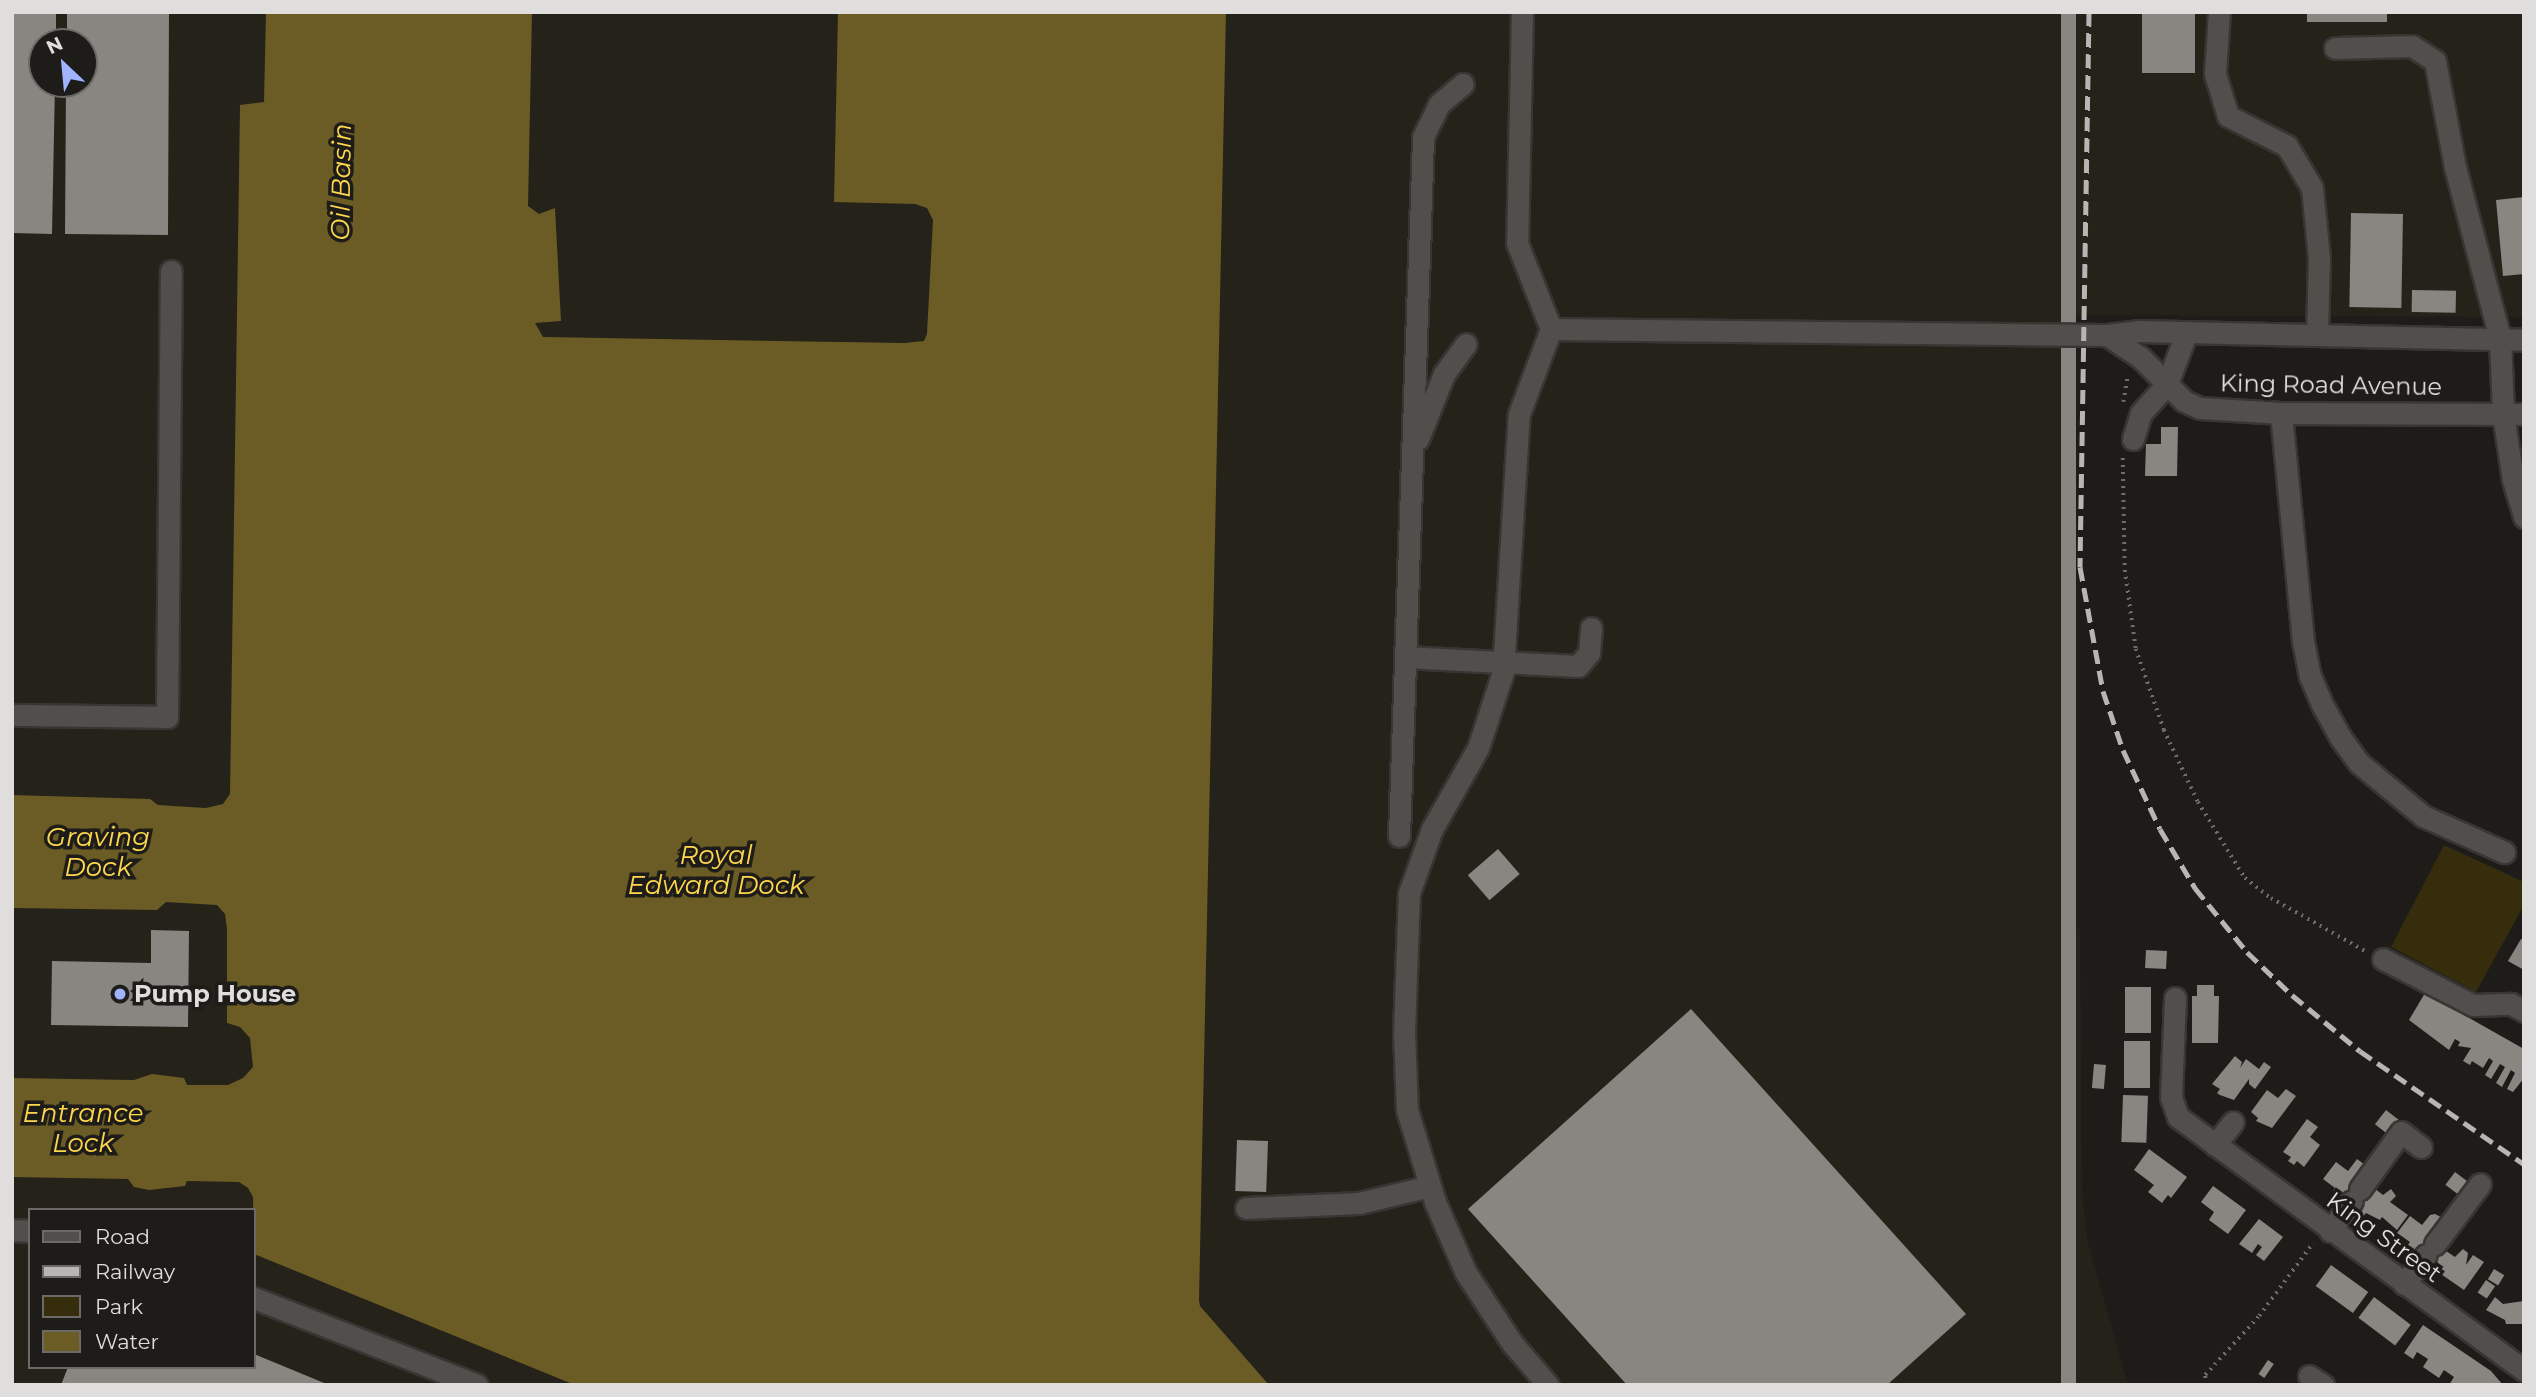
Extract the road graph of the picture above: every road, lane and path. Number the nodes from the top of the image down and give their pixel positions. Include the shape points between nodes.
1 (1522, 12) edge
2 (2219, 12) edge
3 (2335, 48) dead end
4 (1463, 84) dead end
5 (171, 271) dead end
6 (1551, 329) junction
7 (2186, 334) junction
8 (2317, 334) junction
9 (2107, 335) junction
10 (2500, 338) junction
11 (2524, 340) edge
12 (1466, 344) dead end
13 (2140, 357) junction
14 (2167, 384) junction
15 (2123, 409) dead end
16 (2281, 413) junction
17 (2513, 414) edge
18 (2128, 443) joint
19 (1412, 454) junction
20 (2524, 517) edge
21 (1591, 628) dead end
22 (1405, 657) junction
23 (1504, 661) junction
24 (12, 715) edge
25 (1399, 836) dead end
26 (2504, 852) dead end
27 (2384, 959) joint
28 (2175, 998) dead end
29 (2517, 1007) edge
30 (2233, 1122) dead end
31 (2215, 1145) junction
32 (2421, 1147) dead end
33 (2480, 1184) dead end
34 (1430, 1186) junction
35 (1246, 1208) dead end
36 (2328, 1230) junction
37 (2404, 1284) junction
38 (256, 1299) edge
39 (2524, 1370) edge
40 (477, 1385) edge
41 (1548, 1385) edge
42 (2205, 1385) edge

1 - 6 street via 1517,243
2 - 8 street via 2215,74 2228,117 2287,146 2312,188 2319,258
3 - 10 street via 2412,46 2435,61 2455,167
4 - 19 street via 1439,104 1423,137
5 - 24 street via 167,717
6 - 9 street, King Road Avenue
6 - 23 street via 1519,414
7 - 8 street, King Road Avenue
7 - 9 street, King Road Avenue via 2138,331
7 - 14 street
8 - 10 street, King Road Avenue
9 - 13 street, King Road Avenue
10 - 11 street, King Road Avenue
10 - 17 street
12 - 19 street via 1444,374
13 - 14 street, King Road Avenue
13 - 15 path via 2127,377
14 - 16 street, King Road Avenue via 2184,401 2200,408
14 - 18 street via 2141,413
16 - 17 street, King Road Avenue
16 - 26 street via 2303,641 2310,676 2323,706 2359,763 2413,808
17 - 20 street via 2512,480
18 - 27 path via 2125,570 2136,649 2164,730 2198,802 2245,878 2271,898
19 - 22 street
21 - 23 street via 1589,653 1578,666
22 - 23 street
22 - 25 street
23 - 34 street via 1478,748 1432,829 1409,893 1404,1033 1407,1110
27 - 29 street via 2473,1005
28 - 31 street, King Street via 2173,1108
30 - 31 street
31 - 36 street, King Street
32 - 36 street via 2401,1132
33 - 37 street
34 - 35 street via 1359,1203
34 - 41 street via 1466,1273 1512,1343
36 - 37 street, King Street
36 - 42 path via 2204,1375
37 - 39 street, King Street
38 - 40 street

